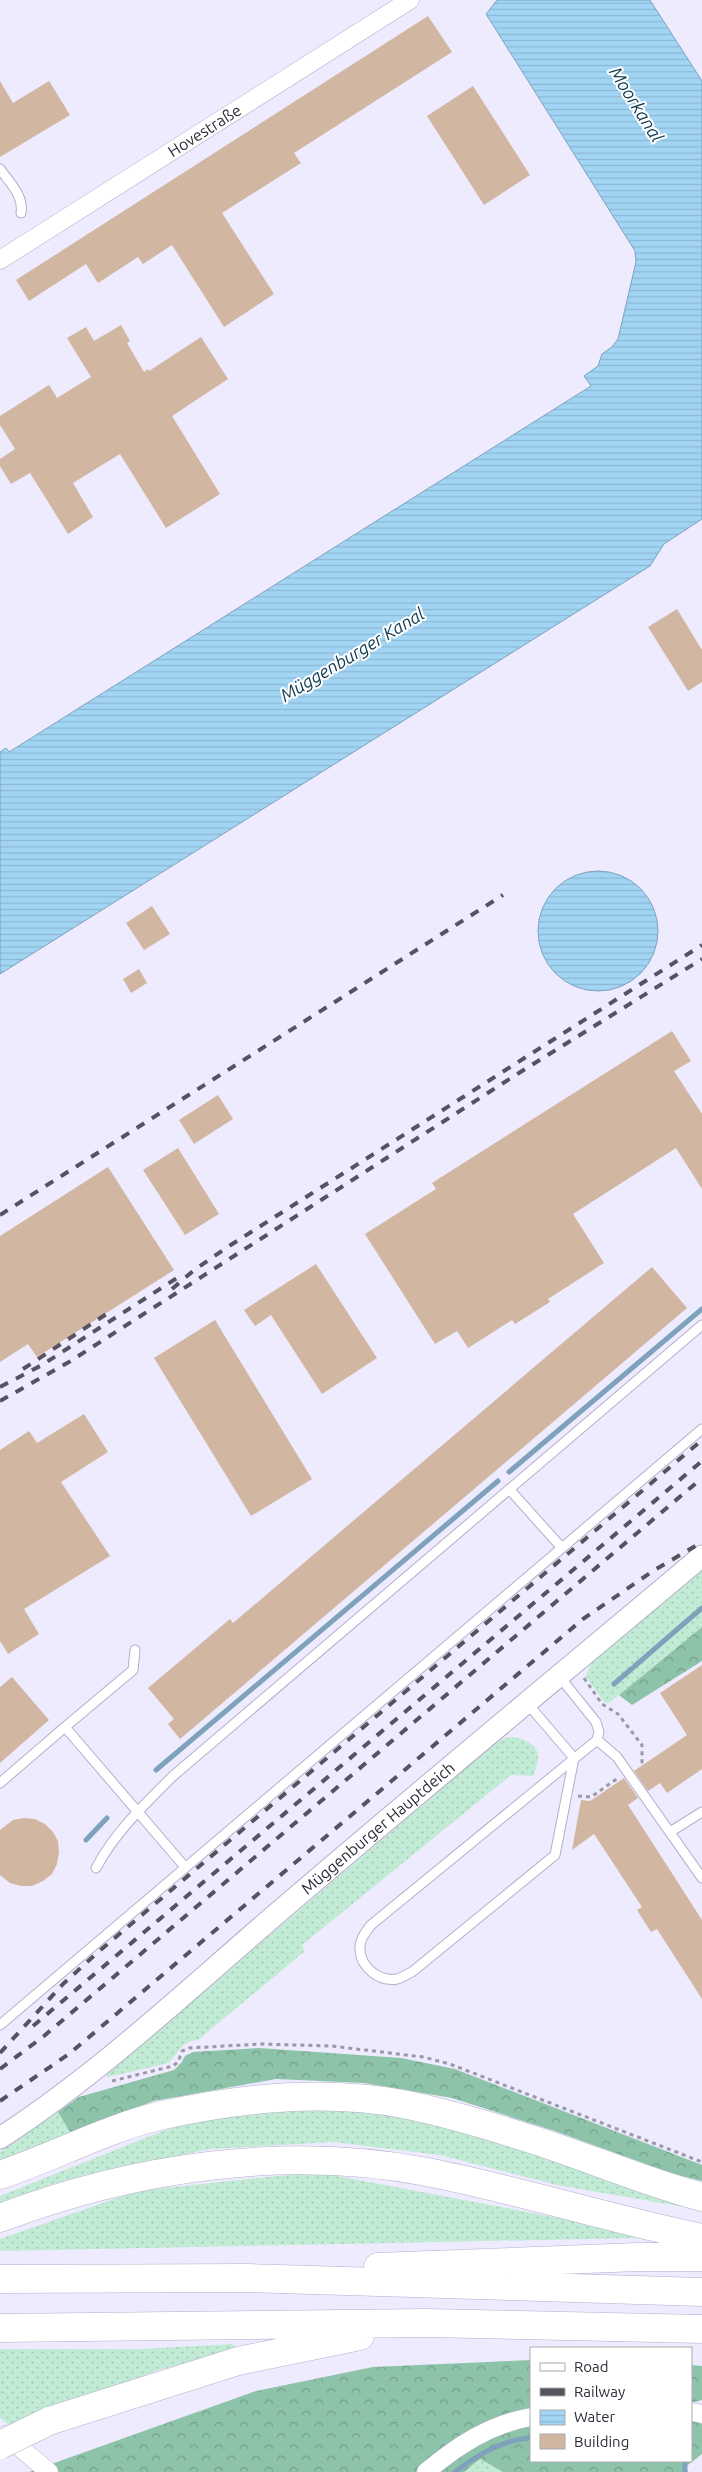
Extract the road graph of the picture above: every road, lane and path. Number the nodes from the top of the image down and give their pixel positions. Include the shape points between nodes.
1 (410, 0) edge
2 (0, 169) edge
3 (20, 213) dead end
4 (0, 260) edge
5 (702, 1325) edge
6 (702, 1429) edge
7 (510, 1489) junction
8 (562, 1548) junction
9 (702, 1556) edge
10 (135, 1650) dead end
11 (566, 1670) junction
12 (527, 1703) junction
13 (65, 1727) junction
14 (597, 1740) junction
15 (574, 1758) junction
16 (628, 1772) junction
17 (0, 1783) edge
18 (567, 1793) junction
19 (137, 1811) junction
20 (702, 1812) edge
21 (670, 1832) junction
22 (185, 1867) junction
23 (96, 1868) dead end
24 (702, 1878) edge
25 (0, 2024) edge
26 (109, 2082) dead end
27 (0, 2138) edge
28 (702, 2162) edge
29 (0, 2176) edge
30 (702, 2197) edge
31 (541, 2199) junction
32 (0, 2218) edge
33 (702, 2219) edge
34 (702, 2238) edge
35 (702, 2257) edge
36 (247, 2278) junction
37 (0, 2279) edge
38 (702, 2292) edge
39 (426, 2323) junction
40 (0, 2328) edge
41 (702, 2329) edge
42 (530, 2417) edge
43 (0, 2431) edge
44 (0, 2445) edge
45 (48, 2472) edge
46 (426, 2472) edge

1 - 4 street, Hovestraße
2 - 3 lane via 23,203
5 - 7 lane
6 - 8 lane
7 - 8 lane
7 - 19 lane via 173,1776
8 - 22 lane
9 - 11 street, Müggenburger Hauptdeich
10 - 13 lane via 133,1670
11 - 12 street, Müggenburger Hauptdeich
11 - 14 lane via 596,1722
11 - 16 path via 602,1704 618,1714 642,1745 642,1762
12 - 15 lane
12 - 27 street, Müggenburger Hauptdeich via 267,1922 145,2030 54,2102
13 - 17 lane
13 - 19 lane
14 - 15 lane
14 - 16 lane via 617,1757
15 - 18 lane
15 - 18 lane via 371,1925 360,1949 363,1962 371,1972 397,1979 412,1972 555,1855
16 - 18 path via 591,1797
16 - 21 lane
19 - 22 lane
19 - 23 lane via 105,1850
20 - 21 lane
21 - 24 lane
22 - 25 lane
26 - 28 path via 173,2066 182,2051 188,2048 261,2044 392,2052 450,2064
29 - 30 highway via 84,2142 161,2116 264,2098 308,2096 403,2104 490,2126
31 - 32 highway via 416,2171 363,2164 270,2161 224,2164 101,2185
31 - 33 highway via 648,2215
31 - 34 highway
35 - 36 highway via 347,2268
36 - 37 highway
36 - 38 highway
39 - 40 highway
39 - 41 highway
39 - 44 highway, bridge via 238,2361 49,2421
42 - 46 street via 481,2433
43 - 45 street

